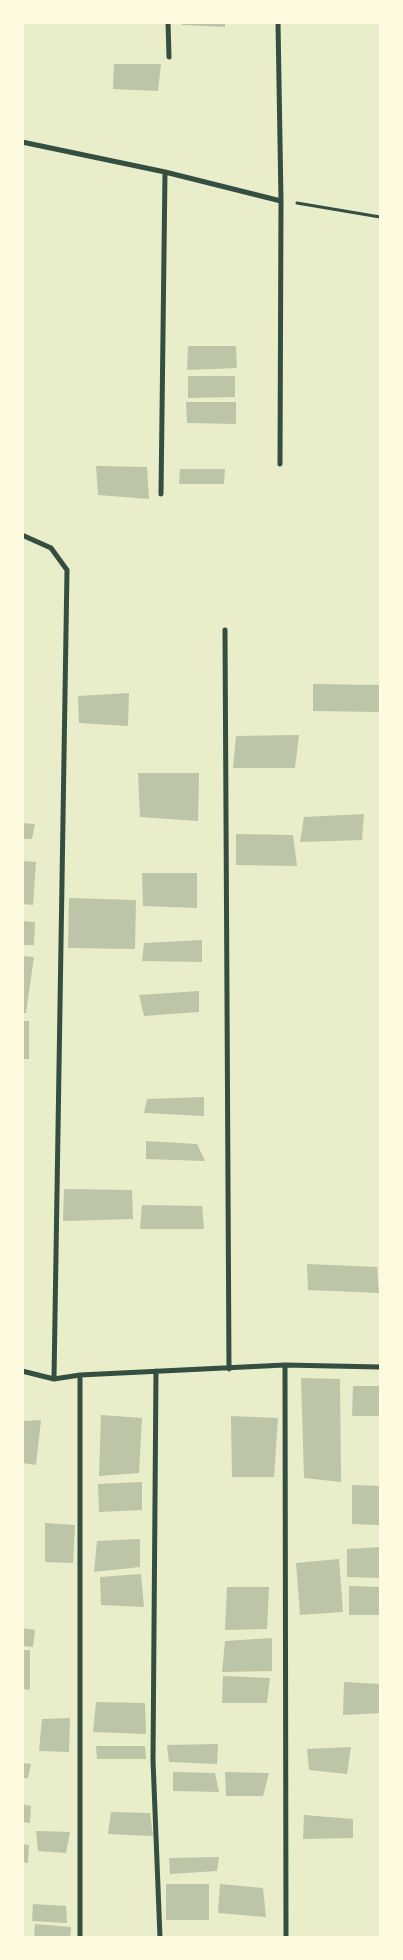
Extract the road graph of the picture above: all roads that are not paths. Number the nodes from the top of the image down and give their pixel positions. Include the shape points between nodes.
1 (168, 22) edge
2 (278, 22) edge
3 (169, 57) dead end
4 (22, 142) edge
5 (164, 172) junction
6 (281, 201) junction
7 (280, 464) dead end
8 (161, 494) dead end
9 (22, 535) edge
10 (225, 630) dead end
11 (285, 1365) junction
12 (380, 1367) edge
13 (230, 1369) junction
14 (22, 1371) edge
15 (156, 1371) junction
16 (80, 1375) junction
17 (54, 1379) junction
18 (80, 1938) edge
19 (160, 1938) edge
20 (286, 1938) edge

1 - 3 street
2 - 6 street
4 - 5 street
5 - 6 street
5 - 8 street
6 - 7 street
9 - 17 street via 51,548 66,570
10 - 13 street
11 - 12 street
11 - 13 street
11 - 20 street
13 - 15 street
14 - 17 street
15 - 16 street
15 - 19 street via 153,1760
16 - 17 street
16 - 18 street

